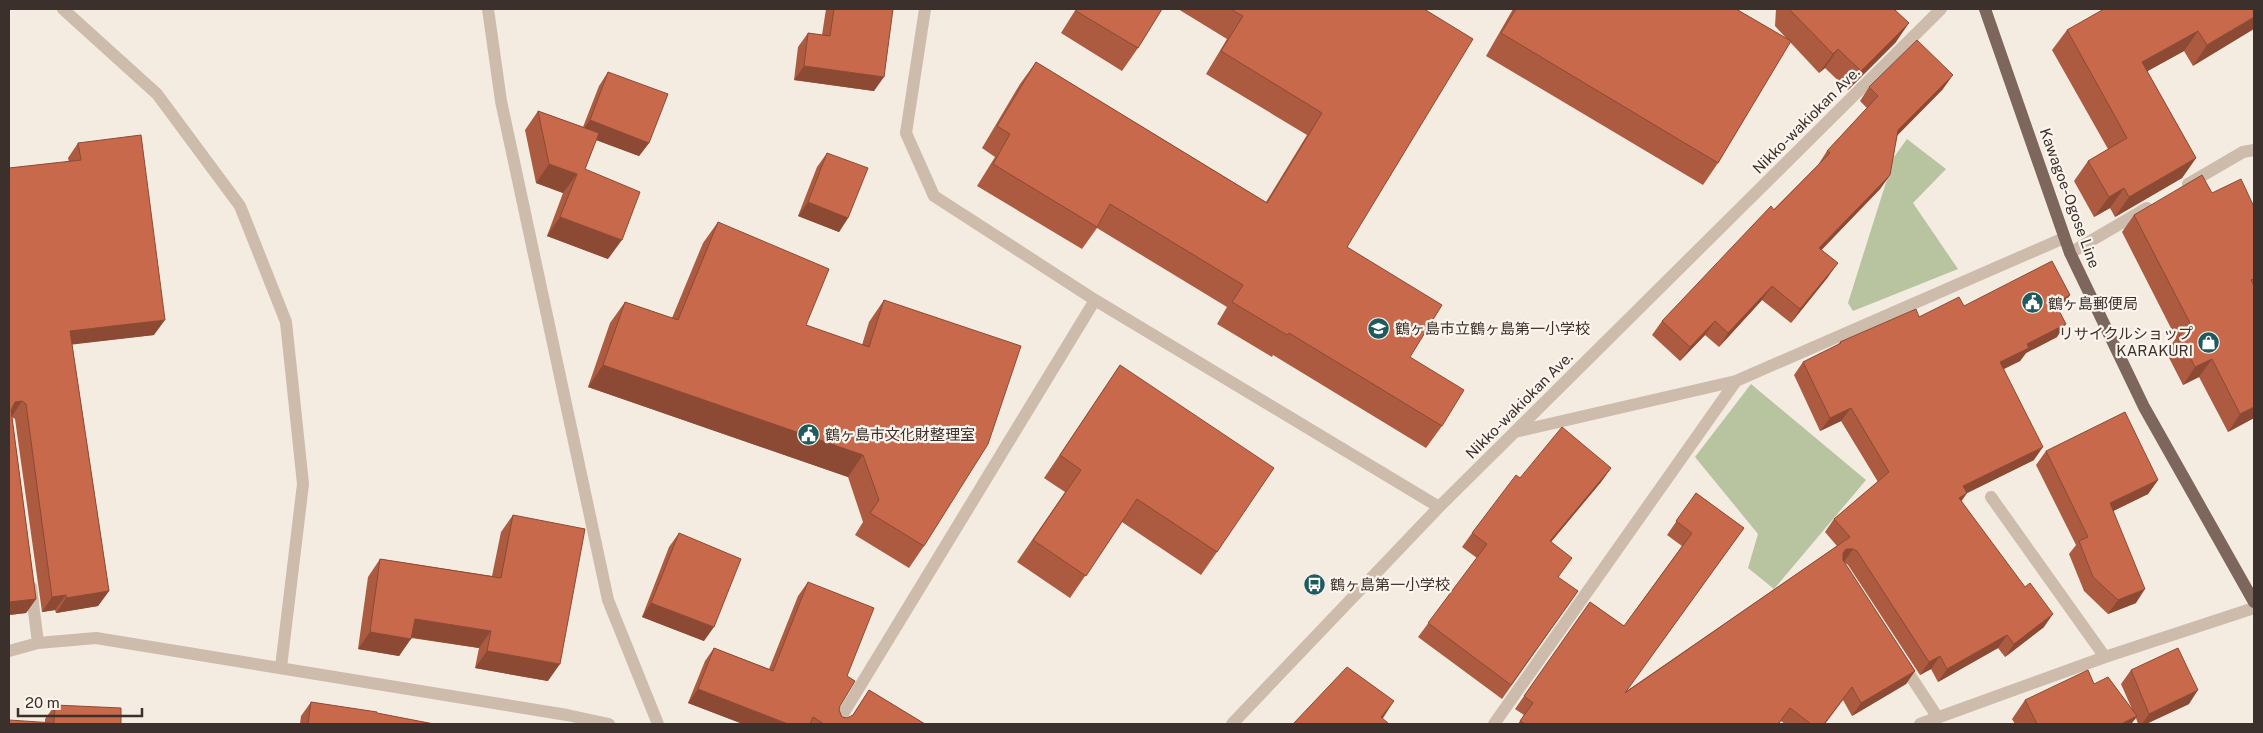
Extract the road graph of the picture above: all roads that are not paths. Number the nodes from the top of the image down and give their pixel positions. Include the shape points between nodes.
1 (63, 9) edge
2 (488, 9) edge
3 (925, 9) edge
4 (1941, 9) edge
5 (1985, 9) edge
6 (2254, 150) edge
7 (2177, 191) edge
8 (2160, 200) edge
9 (2064, 238) junction
10 (2070, 253) junction
11 (1095, 300) junction
12 (1736, 381) junction
13 (1515, 432) junction
14 (1992, 497) dead end
15 (1439, 507) junction
16 (29, 576) edge
17 (2254, 602) edge
18 (2254, 608) edge
19 (38, 643) junction
20 (9, 651) edge
21 (1895, 651) edge
22 (2105, 657) junction
23 (281, 668) junction
24 (1938, 718) junction
25 (566, 720) edge
26 (610, 724) edge
27 (658, 724) edge
28 (837, 724) edge
29 (1232, 724) edge
30 (1494, 724) edge
31 (1920, 724) edge

1 - 23 street via 157,94 240,206 286,322 303,484
2 - 27 street via 501,101 608,600
3 - 11 street via 906,133 934,196
4 - 13 street, Nikko-wakiokan Ave.
5 - 9 main road, Kawagoe-Ogose Line
6 - 7 street via 2242,152
8 - 10 street
9 - 10 main road, Kawagoe-Ogose Line
9 - 12 street
10 - 17 main road, Kawagoe-Ogose Line via 2144,407
11 - 15 street
11 - 28 street
12 - 13 street
12 - 30 street
13 - 15 street, Nikko-wakiokan Ave.
14 - 22 street
15 - 29 street, Nikko-wakiokan Ave.
16 - 19 street
18 - 22 street
19 - 20 street
19 - 23 street via 96,638
21 - 24 street
22 - 24 street
23 - 25 street
24 - 31 street
25 - 26 street

